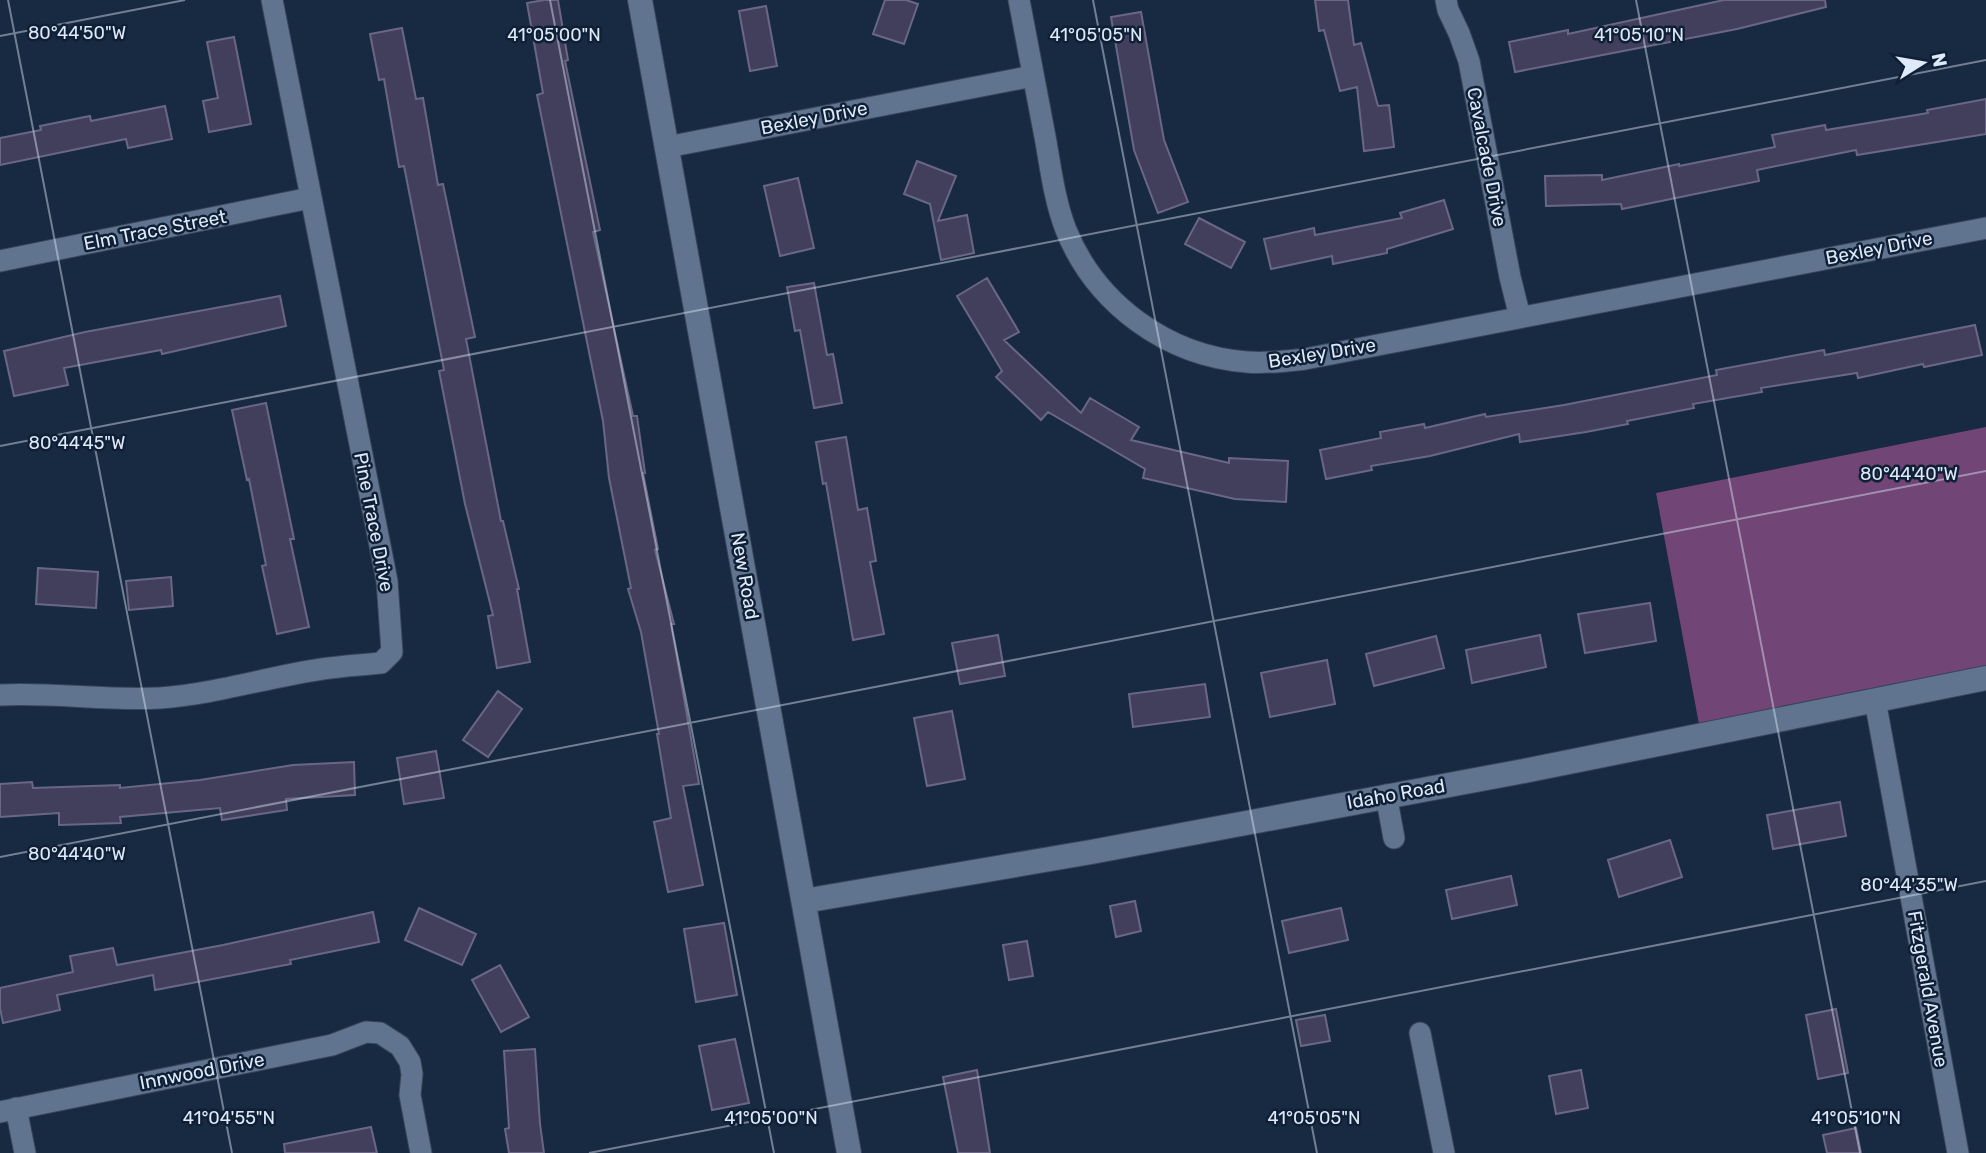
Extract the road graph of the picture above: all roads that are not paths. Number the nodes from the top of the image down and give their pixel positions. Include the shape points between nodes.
1 (272, 0) edge
2 (640, 0) edge
3 (1019, 0) edge
4 (1446, 0) edge
5 (1033, 76) junction
6 (667, 147) junction
7 (310, 198) junction
8 (1986, 228) edge
9 (0, 261) edge
10 (1521, 317) junction
11 (1986, 678) edge
12 (0, 695) edge
13 (1875, 700) junction
14 (1386, 796) junction
15 (1394, 838) dead end
16 (804, 901) junction
17 (1420, 1033) dead end
18 (8, 1110) edge
19 (25, 1153) edge
20 (421, 1153) edge
21 (849, 1153) edge
22 (1444, 1153) edge
23 (1958, 1153) edge

1 - 7 street, Pine Trace Drive
2 - 6 street, New Road
3 - 5 street
4 - 10 street, Cavalcade Drive via 1469,61
5 - 6 street, Bexley Drive
5 - 10 street, Bexley Drive via 1057,203 1076,251 1117,305 1171,342 1223,359 1277,362
6 - 16 street, New Road
7 - 9 street, Elm Trace Street
7 - 12 street, Pine Trace Drive via 387,581 392,652 381,663 161,698
8 - 10 street, Bexley Drive
11 - 13 street, Idaho Road
13 - 14 street, Idaho Road
13 - 23 street, Fitzgerald Avenue
14 - 15 street
14 - 16 street, Idaho Road
16 - 21 street, New Road
17 - 22 street
18 - 19 street
18 - 20 street, Innwood Drive via 332,1045 366,1032 380,1033 400,1046 410,1062 410,1095

